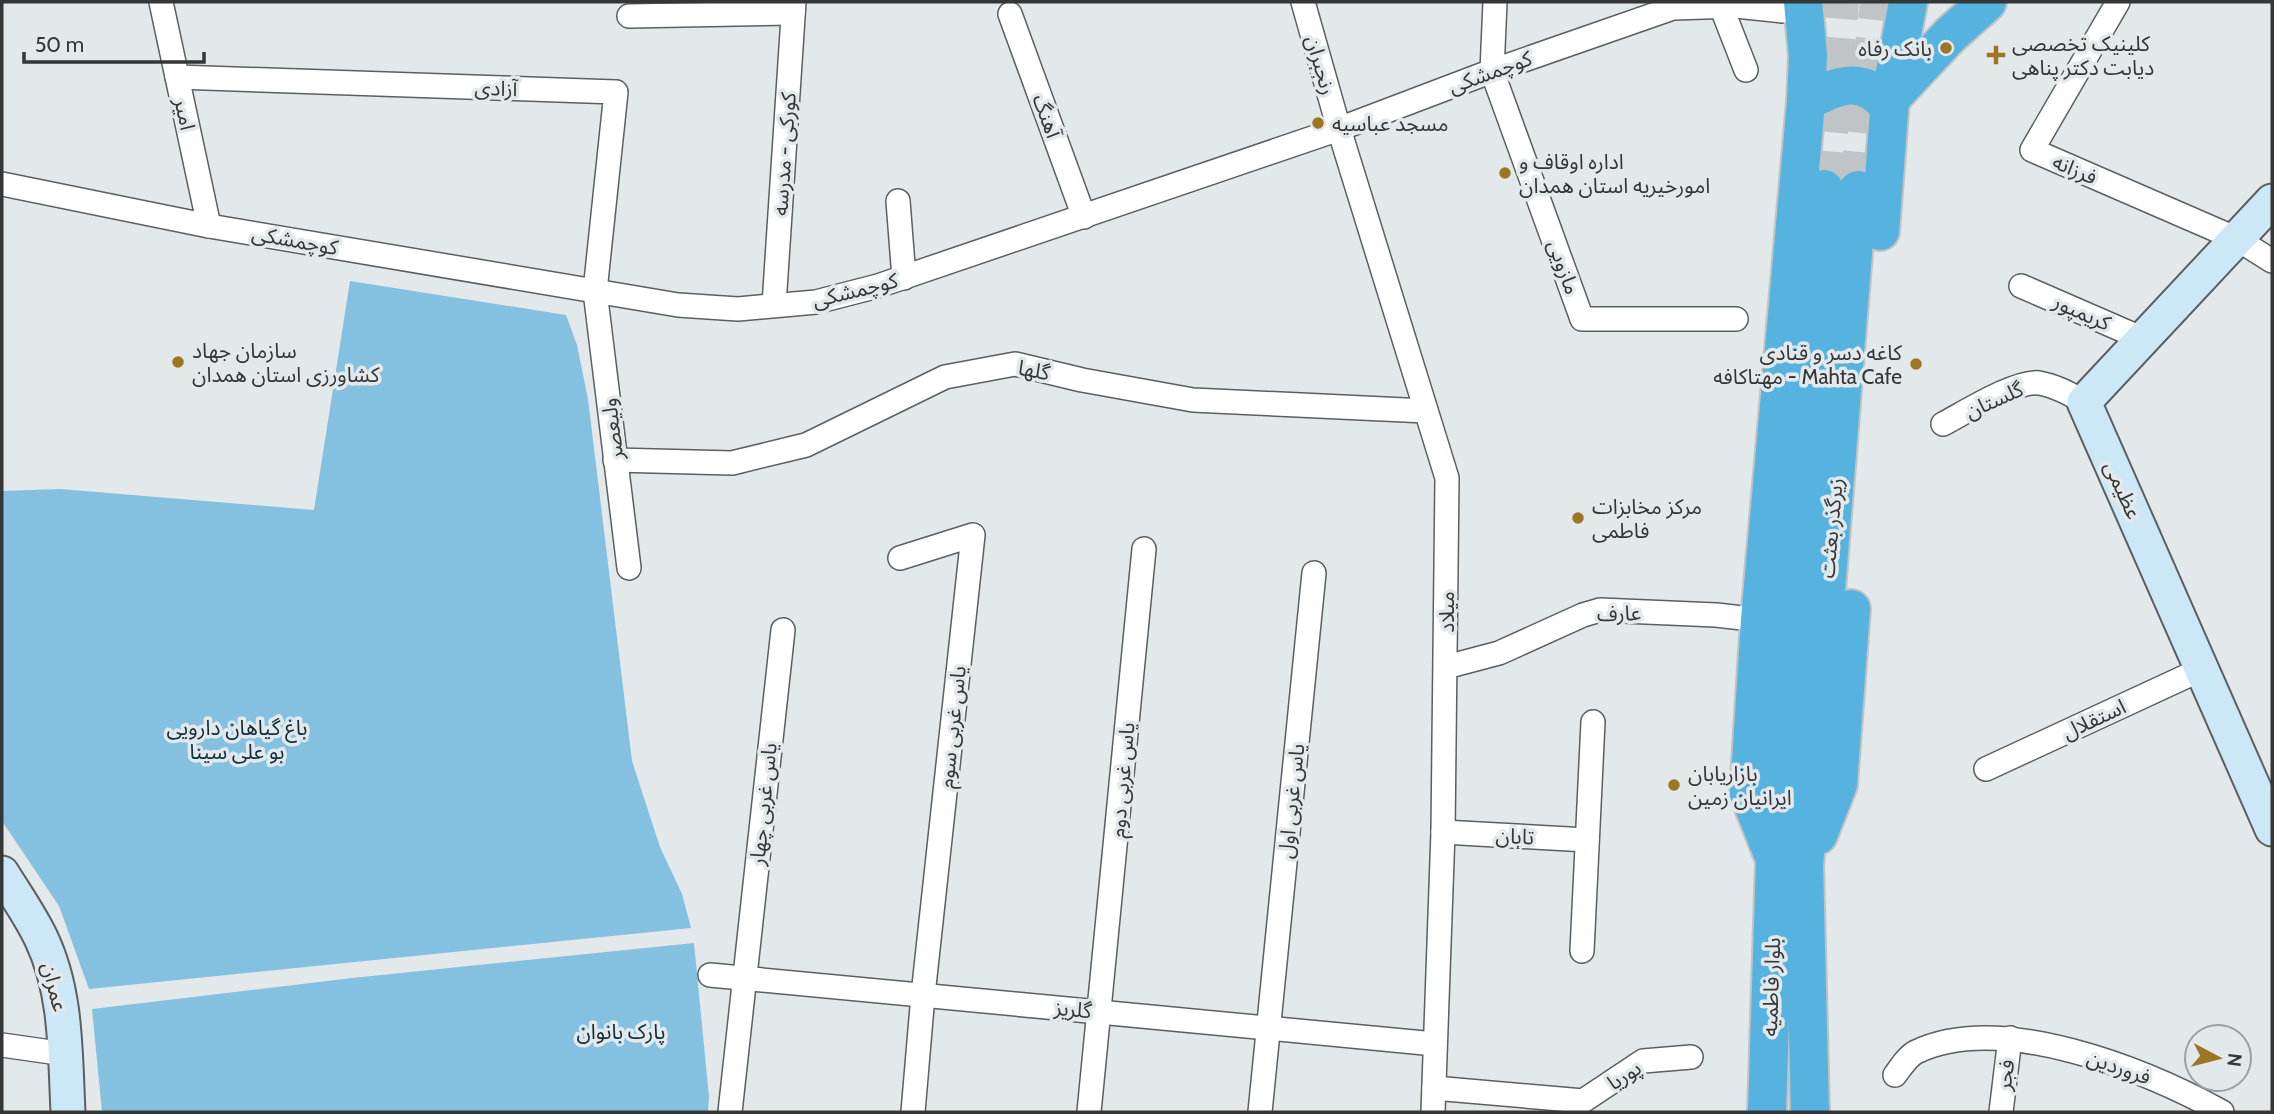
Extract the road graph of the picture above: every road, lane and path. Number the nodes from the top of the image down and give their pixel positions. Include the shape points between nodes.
1 (161, 2) edge
2 (1303, 2) edge
3 (1495, 2) edge
4 (1908, 2) edge
5 (1987, 2) edge
6 (2118, 2) edge
7 (1673, 5) edge
8 (1786, 5) edge
9 (1721, 6) junction
10 (793, 8) edge
11 (1010, 14) dead end
12 (629, 16) dead end
13 (1746, 70) dead end
14 (1492, 71) junction
15 (177, 77) junction
16 (1806, 102) junction
17 (1889, 104) junction
18 (1339, 129) junction
19 (2, 184) edge
20 (1841, 190) tunnel mouth
21 (898, 201) dead end
22 (2272, 201) edge
23 (1084, 217) junction
24 (209, 226) junction
25 (2237, 239) junction
26 (2272, 261) edge
27 (904, 278) junction
28 (2021, 286) dead end
29 (595, 290) junction
30 (775, 305) junction
31 (1737, 319) dead end
32 (2143, 339) junction
33 (2084, 402) junction
34 (1426, 411) junction
35 (1942, 424) dead end
36 (615, 460) junction
37 (1144, 549) dead end
38 (900, 558) dead end
39 (629, 568) dead end
40 (1314, 573) dead end
41 (1760, 620) junction
42 (783, 630) dead end
43 (1446, 667) junction
44 (2202, 669) junction
45 (1593, 722) dead end
46 (1986, 769) dead end
47 (2272, 829) edge
48 (1443, 832) junction
49 (1587, 840) junction
50 (1789, 863) junction
51 (2, 873) edge
52 (1582, 951) dead end
53 (710, 975) dead end
54 (744, 978) junction
55 (923, 995) junction
56 (1100, 1012) junction
57 (1268, 1028) junction
58 (2010, 1038) junction
59 (1435, 1044) junction
60 (2, 1045) edge
61 (65, 1054) junction
62 (1691, 1057) dead end
63 (1895, 1075) dead end
64 (1434, 1088) junction
65 (2183, 1102) edge
66 (1549, 1105) edge
67 (68, 1112) edge
68 (730, 1112) edge
69 (913, 1112) edge
70 (1089, 1112) edge
71 (1260, 1112) edge
72 (1433, 1112) edge
73 (1767, 1112) edge
74 (1810, 1112) edge
75 (2001, 1112) edge
76 (2222, 1112) edge

1 - 15 street, امیر
2 - 18 street, رنجبران
3 - 14 street
4 - 17 highway
5 - 17 highway via 1950,35
6 - 25 street, فرزانه via 2032,150
7 - 9 street, کوچمشکی
7 - 14 street, کوچمشکی
8 - 9 street, کوچمشکی
8 - 16 highway via 1808,56
9 - 13 street
10 - 12 street
10 - 30 street, کورکی - مدرسه
11 - 23 street, آهنگ
14 - 18 street, کوچمشکی
14 - 31 street, مازویی via 1582,319
15 - 24 street, امیر
15 - 29 street, آزادی via 616,92
16 - 17 highway via 1850,85 1864,87
16 - 41 highway
17 - 50 highway via 1838,784 1825,819
18 - 23 street, کوچمشکی
18 - 34 street, میلاد
19 - 24 street, کوچمشکی
20 - 50 highway, زیرگذر بعثت
21 - 27 street
22 - 25 street
23 - 27 street, کوچمشکی
24 - 29 street, کوچمشکی
25 - 26 street
25 - 32 street
27 - 30 street, کوچمشکی via 816,302
28 - 32 street, کریمپور
29 - 30 street, کوچمشکی via 678,305 738,309
29 - 36 street, ولیعصر
32 - 33 street
33 - 35 street, گلستان via 2035,383 2002,393
33 - 44 street, عظیمی
34 - 36 street, گلها via 1193,400 1014,364 944,377 806,445 732,463
34 - 43 street, میلاد via 1447,478
36 - 39 street, ولیعصر
37 - 56 street, یاس غربی دوم
38 - 55 street, یاس غربی سوم via 973,535
40 - 57 street, یاس غربی اول
41 - 43 street, عارف via 1600,610 1499,653
41 - 50 highway via 1749,794
42 - 54 street, یاس غربی چهار
43 - 48 street, میلاد
44 - 46 street, استقلال
44 - 47 street, عظیمی
45 - 49 street
48 - 49 street, تابان
48 - 59 street, میلاد
49 - 52 street
50 - 73 highway, بلوار فاطمیه
50 - 74 highway, بلوار فاطمیه
51 - 61 street, عمران via 50,963 63,1013
53 - 54 street, گلریز
54 - 55 street, گلریز
54 - 68 street, یاس غربی چهار
55 - 56 street, گلریز
55 - 69 street
56 - 57 street, گلریز
56 - 70 street, یاس غربی دوم
57 - 59 street, گلریز
57 - 71 street, یاس غربی اول
58 - 63 street, فروردین via 1946,1041 1913,1053
58 - 65 street, فروردین via 2133,1069
58 - 75 street, فجر
59 - 64 street, میلاد
60 - 61 street
61 - 67 street, عمران
62 - 66 street, پوریا via 1643,1061 1583,1101
64 - 66 street, پوریا
64 - 72 street, میلاد
65 - 76 street, فروردین

